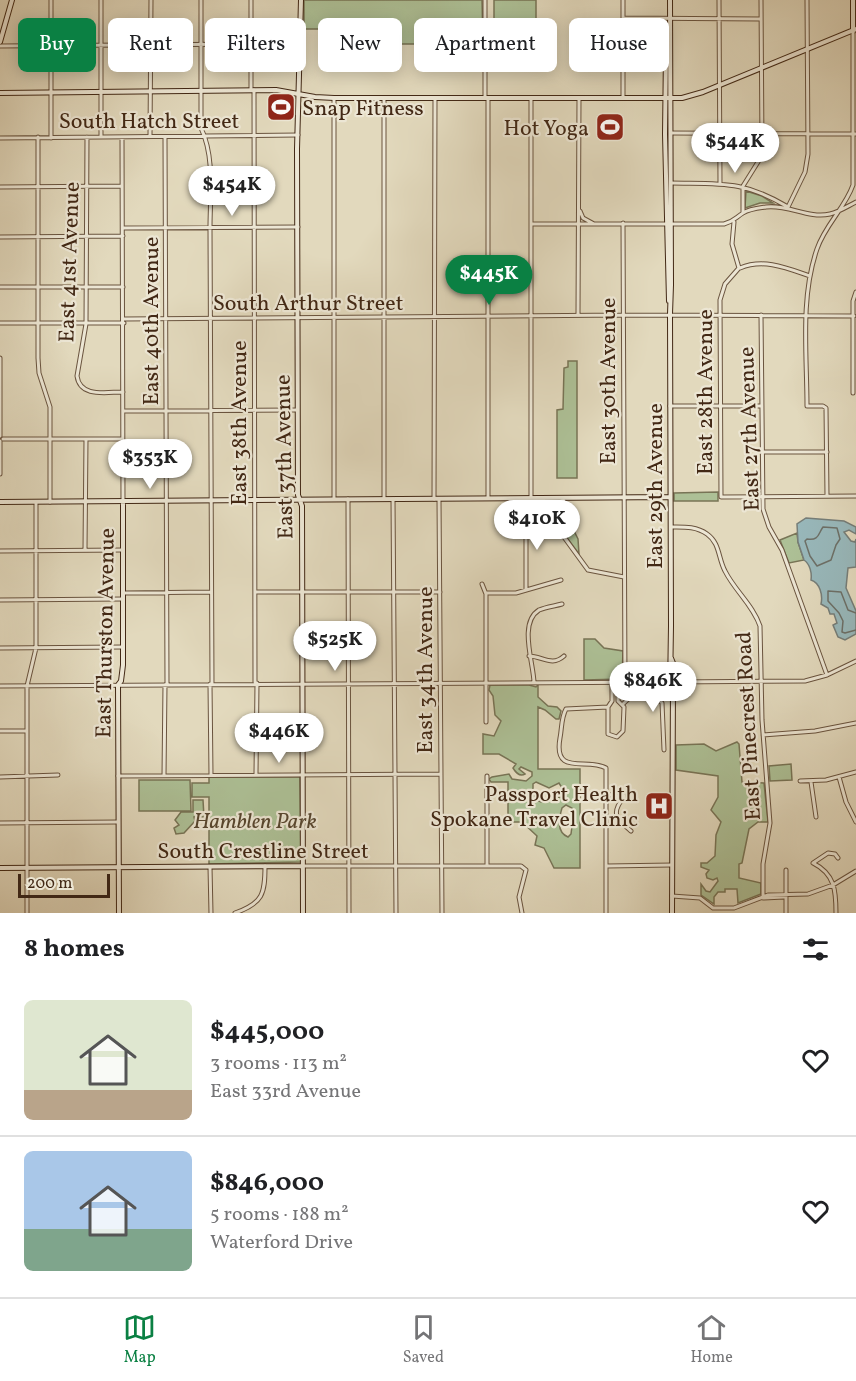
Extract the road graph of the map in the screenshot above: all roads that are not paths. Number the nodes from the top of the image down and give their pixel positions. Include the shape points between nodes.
1 (12, 0) edge
2 (51, 0) edge
3 (101, 0) edge
4 (151, 0) edge
5 (201, 0) edge
6 (251, 0) edge
7 (301, 0) edge
8 (485, 0) edge
9 (623, 0) edge
10 (670, 0) edge
11 (719, 0) edge
12 (761, 0) edge
13 (807, 0) edge
14 (853, 0) edge
15 (51, 18) edge
16 (151, 18) edge
17 (251, 18) edge
18 (623, 18) edge
19 (670, 18) junction
20 (719, 18) junction
21 (761, 19) junction
22 (854, 30) edge
23 (0, 44) edge
24 (18, 45) edge
25 (96, 45) edge
26 (101, 45) junction
27 (108, 45) edge
28 (193, 45) edge
29 (201, 45) junction
30 (205, 45) edge
31 (807, 48) junction
32 (761, 68) junction
33 (51, 72) edge
34 (151, 72) edge
35 (252, 72) edge
36 (623, 72) edge
37 (719, 86) junction
38 (253, 90) junction
39 (200, 91) junction
40 (51, 92) junction
41 (101, 92) junction
42 (151, 92) junction
43 (2, 94) edge
44 (299, 94) junction
45 (334, 98) junction
46 (384, 98) junction
47 (435, 98) junction
48 (486, 98) junction
49 (531, 98) junction
50 (579, 98) junction
51 (623, 98) junction
52 (668, 99) junction
53 (671, 133) junction
54 (719, 133) junction
55 (762, 134) junction
56 (807, 134) junction
57 (854, 134) edge
58 (298, 135) junction
59 (205, 136) junction
60 (254, 136) junction
61 (38, 137) junction
62 (87, 137) junction
63 (101, 137) junction
64 (122, 137) junction
65 (150, 137) junction
66 (165, 137) junction
67 (0, 138) edge
68 (51, 138) junction
69 (671, 183) junction
70 (720, 183) junction
71 (853, 184) junction
72 (87, 186) junction
73 (122, 186) junction
74 (743, 186) junction
75 (0, 187) edge
76 (38, 187) junction
77 (856, 191) edge
78 (856, 202) edge
79 (578, 203) junction
80 (788, 207) junction
81 (841, 210) junction
82 (742, 213) junction
83 (734, 222) junction
84 (623, 223) junction
85 (666, 223) junction
86 (531, 224) junction
87 (578, 224) junction
88 (595, 224) junction
89 (671, 224) junction
90 (254, 227) junction
91 (298, 227) junction
92 (123, 228) junction
93 (166, 228) junction
94 (210, 228) junction
95 (123, 236) junction
96 (0, 237) edge
97 (38, 237) junction
98 (87, 237) junction
99 (739, 268) junction
100 (810, 276) junction
101 (0, 287) edge
102 (38, 287) junction
103 (87, 287) junction
104 (123, 287) junction
105 (856, 292) edge
106 (578, 315) junction
107 (623, 315) junction
108 (670, 315) junction
109 (720, 315) junction
110 (761, 315) junction
111 (807, 315) junction
112 (532, 316) junction
113 (854, 316) junction
114 (434, 317) junction
115 (488, 317) junction
116 (298, 318) junction
117 (333, 318) junction
118 (384, 318) junction
119 (166, 319) junction
120 (210, 319) junction
121 (254, 319) junction
122 (124, 321) junction
123 (0, 324) edge
124 (38, 324) junction
125 (86, 324) junction
126 (0, 358) edge
127 (123, 392) junction
128 (853, 393) dead end
129 (670, 406) junction
130 (720, 406) junction
131 (762, 406) junction
132 (211, 410) junction
133 (255, 410) junction
134 (297, 410) junction
135 (123, 411) junction
136 (167, 411) junction
137 (1, 439) edge
138 (86, 439) junction
139 (122, 439) junction
140 (50, 440) junction
141 (762, 452) junction
142 (827, 452) junction
143 (0, 474) edge
144 (827, 496) junction
145 (856, 496) edge
146 (670, 497) junction
147 (763, 497) junction
148 (488, 498) junction
149 (531, 498) junction
150 (624, 498) junction
151 (334, 499) junction
152 (348, 499) junction
153 (384, 499) junction
154 (393, 499) junction
155 (437, 499) junction
156 (563, 499) junction
157 (210, 500) junction
158 (255, 500) junction
159 (300, 500) junction
160 (85, 501) junction
161 (123, 501) junction
162 (166, 501) junction
163 (0, 502) edge
164 (36, 502) junction
165 (50, 502) junction
166 (526, 512) dead end
167 (556, 526) junction
168 (671, 527) junction
169 (526, 532) junction
170 (86, 550) junction
171 (123, 550) junction
172 (0, 551) edge
173 (36, 551) junction
174 (624, 576) junction
175 (561, 580) dead end
176 (482, 584) dead end
177 (526, 590) junction
178 (302, 591) junction
179 (167, 592) junction
180 (211, 592) junction
181 (255, 592) junction
182 (348, 592) junction
183 (394, 592) junction
184 (440, 592) junction
185 (123, 593) junction
186 (487, 593) junction
187 (36, 599) junction
188 (123, 599) junction
189 (0, 600) edge
190 (562, 604) dead end
191 (123, 647) junction
192 (0, 648) edge
193 (36, 648) junction
194 (529, 656) junction
195 (564, 656) dead end
196 (856, 661) edge
197 (827, 675) junction
198 (612, 682) junction
199 (618, 682) junction
200 (625, 682) junction
201 (671, 682) junction
202 (256, 683) junction
203 (302, 683) junction
204 (349, 683) junction
205 (395, 683) junction
206 (486, 683) junction
207 (534, 683) junction
208 (761, 683) junction
209 (211, 684) junction
210 (440, 684) junction
211 (118, 685) junction
212 (166, 685) junction
213 (0, 686) edge
214 (27, 686) junction
215 (612, 701) junction
216 (618, 701) junction
217 (623, 704) junction
218 (608, 707) junction
219 (486, 723) dead end
220 (856, 723) edge
221 (0, 731) edge
222 (27, 731) junction
223 (763, 735) junction
224 (664, 750) dead end
225 (856, 772) edge
226 (303, 774) junction
227 (349, 774) junction
228 (441, 774) junction
229 (58, 775) dead end
230 (256, 775) junction
231 (394, 775) junction
232 (118, 776) junction
233 (164, 776) junction
234 (211, 776) junction
235 (487, 776) dead end
236 (0, 777) edge
237 (27, 777) junction
238 (839, 777) junction
239 (800, 781) dead end
240 (811, 782) junction
241 (607, 796) junction
242 (816, 817) dead end
243 (118, 822) junction
244 (856, 822) edge
245 (0, 823) edge
246 (28, 823) junction
247 (631, 831) dead end
248 (838, 858) dead end
249 (672, 865) junction
250 (265, 866) junction
251 (303, 866) junction
252 (349, 866) junction
253 (395, 866) junction
254 (442, 866) junction
255 (487, 866) junction
256 (607, 866) junction
257 (119, 867) junction
258 (210, 867) junction
259 (0, 868) edge
260 (27, 868) junction
261 (786, 870) dead end
262 (855, 873) edge
263 (833, 885) junction
264 (672, 896) junction
265 (786, 896) junction
266 (763, 898) junction
267 (713, 908) junction
268 (27, 913) edge
269 (119, 913) edge
270 (211, 913) edge
271 (236, 913) edge
272 (303, 913) edge
273 (349, 913) edge
274 (396, 913) edge
275 (442, 913) edge
276 (522, 913) edge
277 (606, 913) edge
278 (672, 913) edge
279 (713, 913) edge
280 (786, 913) edge
281 (836, 913) edge

1 - 23 street
2 - 15 street
3 - 26 street
4 - 16 street
5 - 29 street
6 - 17 street, East 38th Avenue
7 - 44 street, East 37th Avenue
8 - 48 street
9 - 18 street
10 - 19 street, East 29th Avenue
11 - 20 street
12 - 21 street
13 - 31 street
14 - 22 street
19 - 20 street
19 - 52 street, East 29th Avenue via 666,51
20 - 21 street
20 - 37 street
21 - 32 street
22 - 31 street
22 - 57 street
23 - 24 street
25 - 26 street
26 - 27 street
26 - 41 street
28 - 29 street
29 - 30 street
29 - 39 street
31 - 32 street
31 - 56 street
32 - 37 street
32 - 55 street
33 - 40 street
34 - 42 street
35 - 38 street, East 38th Avenue
36 - 51 street
37 - 52 street via 693,96
37 - 54 street
38 - 39 street
38 - 44 street
38 - 60 street, East 38th Avenue
39 - 42 street
39 - 59 street via 201,128
40 - 41 street
40 - 43 street
40 - 68 street
41 - 42 street
41 - 63 street
42 - 65 street
44 - 45 street
44 - 58 street, East 37th Avenue
45 - 46 street
45 - 117 street
46 - 47 street
46 - 118 street
47 - 48 street
47 - 114 street, East 34th Avenue
48 - 49 street
48 - 115 street
49 - 50 street
49 - 86 street
50 - 51 street
50 - 79 street
51 - 52 street
52 - 53 street, East 29th Avenue
52 - 85 street, East 29th Avenue
53 - 54 street
53 - 69 street, East 29th Avenue
54 - 55 street
54 - 70 street
55 - 56 street
55 - 74 street via 758,162
56 - 57 street
56 - 80 street via 806,172
57 - 71 street
58 - 60 street, South Hatch Street
58 - 91 street, East 37th Avenue
59 - 60 street, South Hatch Street
59 - 66 street, South Hatch Street
59 - 94 street
60 - 90 street, East 38th Avenue
61 - 67 street, South Hatch Street
61 - 68 street, South Hatch Street
61 - 76 street
62 - 63 street, South Hatch Street
62 - 68 street, South Hatch Street
62 - 72 street, East 41st Avenue
63 - 64 street, South Hatch Street
64 - 65 street, South Hatch Street
64 - 73 street, East Thurston Avenue
65 - 66 street, South Hatch Street
66 - 93 street, East 40th Avenue
69 - 70 street
69 - 89 street, East 29th Avenue
70 - 74 street
71 - 77 street
71 - 81 street
72 - 73 street
72 - 76 street
72 - 98 street, East 41st Avenue
73 - 92 street, East Thurston Avenue
74 - 80 street
74 - 82 street
75 - 76 street
76 - 97 street
78 - 81 street
79 - 87 street
79 - 88 street via 583,218
80 - 81 street via 814,214
80 - 82 street via 768,206
81 - 100 street via 822,237
82 - 83 street
83 - 89 street
83 - 99 street via 732,244
84 - 85 street
84 - 88 street
84 - 107 street, East 30th Avenue
85 - 89 street
85 - 108 street, East 29th Avenue
86 - 87 street
86 - 112 street
87 - 88 street
87 - 106 street
89 - 108 street, East 29th Avenue
90 - 91 street
90 - 94 street
90 - 121 street, East 38th Avenue
91 - 116 street, East 37th Avenue
92 - 93 street
92 - 95 street, East Thurston Avenue
93 - 94 street
93 - 119 street, East 40th Avenue
94 - 120 street
95 - 98 street
95 - 104 street, East Thurston Avenue
96 - 97 street
97 - 98 street
97 - 102 street
98 - 103 street, East 41st Avenue
99 - 100 street via 765,263
99 - 109 street, East 28th Avenue via 721,293
100 - 111 street
101 - 102 street
102 - 103 street
102 - 124 street
103 - 104 street
103 - 125 street, East 41st Avenue
104 - 122 street, East Thurston Avenue
105 - 113 street
106 - 107 street, South Arthur Street
106 - 112 street, South Arthur Street
107 - 108 street, South Arthur Street
107 - 150 street, East 30th Avenue
108 - 109 street, South Arthur Street
108 - 129 street, East 29th Avenue
109 - 110 street, South Arthur Street
109 - 130 street, East 28th Avenue
110 - 111 street, South Arthur Street
110 - 131 street, East 27th Avenue
111 - 113 street, South Arthur Street
111 - 142 street via 807,406 826,407
112 - 115 street, South Arthur Street
112 - 149 street
113 - 128 street
114 - 115 street, South Arthur Street
114 - 118 street, South Arthur Street
114 - 155 street, East 34th Avenue
115 - 148 street
116 - 117 street, South Arthur Street
116 - 121 street, South Arthur Street
116 - 134 street, East 37th Avenue
117 - 118 street, South Arthur Street
117 - 151 street
118 - 153 street
119 - 120 street, South Arthur Street
119 - 122 street, South Arthur Street
119 - 136 street, East 40th Avenue
120 - 121 street, South Arthur Street
120 - 132 street
121 - 133 street, East 38th Avenue
122 - 125 street, South Arthur Street
122 - 127 street, East Thurston Avenue
123 - 124 street, South Arthur Street
124 - 125 street, South Arthur Street
124 - 140 street via 38,366 50,407
125 - 127 street, East 41st Avenue via 77,376 81,387 91,392
126 - 137 street
127 - 135 street, East Thurston Avenue
129 - 130 street
129 - 146 street, East 29th Avenue
130 - 131 street
130 - 147 street, East 28th Avenue via 721,497
131 - 141 street, East 27th Avenue
132 - 133 street
132 - 136 street
132 - 157 street
133 - 134 street
133 - 158 street, East 38th Avenue
134 - 159 street, East 37th Avenue
135 - 136 street
135 - 139 street, East Thurston Avenue
136 - 162 street, East 40th Avenue
137 - 140 street
137 - 143 street
138 - 139 street
138 - 140 street
138 - 160 street
139 - 161 street, East Thurston Avenue
140 - 165 street
141 - 142 street
141 - 147 street, East 27th Avenue
142 - 144 street
144 - 145 street
144 - 147 street
146 - 150 street
146 - 168 street, East 29th Avenue
147 - 197 street, East 27th Avenue via 765,517 782,550
148 - 149 street
148 - 155 street
149 - 156 street
150 - 156 street
150 - 174 street, East 30th Avenue
151 - 152 street
151 - 159 street
152 - 153 street
152 - 182 street
153 - 154 street
154 - 155 street
154 - 183 street
155 - 184 street, East 34th Avenue
156 - 167 street via 563,513
157 - 158 street
157 - 162 street
157 - 180 street
158 - 159 street
158 - 181 street, East 38th Avenue
159 - 178 street, East 37th Avenue
160 - 161 street
160 - 165 street
160 - 170 street
161 - 162 street
161 - 171 street, East Thurston Avenue
162 - 179 street, East 40th Avenue
163 - 164 street
164 - 165 street
164 - 173 street
166 - 169 street
167 - 169 street
167 - 174 street via 588,570
168 - 201 street, East 29th Avenue
168 - 208 street, East Pinecrest Road via 697,529 713,539 725,572 760,626
169 - 177 street
170 - 171 street
170 - 173 street
171 - 185 street, East Thurston Avenue
172 - 173 street
173 - 187 street
174 - 200 street, East 30th Avenue
175 - 177 street
176 - 186 street
177 - 186 street
178 - 181 street
178 - 182 street
178 - 203 street, East 37th Avenue
179 - 180 street
179 - 185 street
179 - 212 street, East 40th Avenue
180 - 209 street
181 - 202 street, East 38th Avenue
182 - 183 street
182 - 204 street
183 - 184 street
183 - 205 street
184 - 210 street, East 34th Avenue
185 - 188 street, East Thurston Avenue
186 - 206 street
187 - 188 street
187 - 189 street
187 - 193 street
188 - 191 street, East Thurston Avenue
190 - 194 street via 536,612 531,620
191 - 193 street
191 - 211 street, East Thurston Avenue
192 - 193 street
193 - 214 street
194 - 195 street via 551,662
194 - 207 street
196 - 197 street
197 - 208 street via 805,681
198 - 199 street
198 - 207 street
198 - 215 street
199 - 200 street
199 - 216 street
200 - 201 street
201 - 208 street
201 - 249 street, East 29th Avenue
202 - 203 street
202 - 209 street
202 - 230 street, East 38th Avenue
203 - 204 street
203 - 226 street, East 37th Avenue
204 - 205 street
204 - 227 street
205 - 210 street
205 - 231 street
206 - 207 street
206 - 210 street
206 - 219 street
208 - 223 street, East Pinecrest Road
209 - 212 street
209 - 234 street
210 - 228 street, East 34th Avenue
211 - 212 street
211 - 214 street
211 - 232 street, East Thurston Avenue
212 - 233 street, East 40th Avenue
213 - 214 street
214 - 222 street
215 - 216 street
215 - 218 street
216 - 217 street
217 - 218 street via 624,727 617,737 608,734
217 - 224 street via 639,689 649,690 662,703
218 - 241 street via 566,710 558,748 569,763 604,767
220 - 223 street
221 - 222 street
222 - 237 street
223 - 266 street, East Pinecrest Road via 770,823
225 - 238 street
226 - 227 street
226 - 230 street
226 - 251 street, East 37th Avenue
227 - 231 street
227 - 252 street
228 - 231 street
228 - 254 street, East 34th Avenue
229 - 237 street
230 - 234 street
231 - 253 street
232 - 233 street
232 - 243 street, East Thurston Avenue
233 - 234 street
235 - 255 street
236 - 237 street
237 - 246 street
238 - 240 street
238 - 244 street
239 - 240 street
240 - 242 street
241 - 247 street via 623,793 616,814
241 - 256 street
243 - 246 street
243 - 257 street, East Thurston Avenue
245 - 246 street
246 - 260 street
248 - 263 street via 828,854 813,863 825,870
249 - 256 street
249 - 264 street, East 29th Avenue
250 - 251 street, South Crestline Street
250 - 258 street, South Crestline Street
250 - 271 street via 263,896
251 - 252 street, South Crestline Street
251 - 272 street, East 37th Avenue
252 - 253 street, South Crestline Street
252 - 273 street
253 - 254 street, South Crestline Street
253 - 274 street
254 - 255 street, South Crestline Street
254 - 275 street, East 34th Avenue
255 - 276 street, South Crestline Street via 525,868 519,897
256 - 277 street
257 - 258 street, South Crestline Street
257 - 260 street, South Crestline Street
257 - 269 street, East Thurston Avenue
258 - 270 street
259 - 260 street, South Crestline Street
260 - 268 street
261 - 265 street
262 - 263 street
263 - 265 street via 808,894
263 - 281 street
264 - 267 street via 700,898
264 - 278 street, East 29th Avenue
265 - 266 street
265 - 280 street
266 - 267 street via 734,908
267 - 279 street

